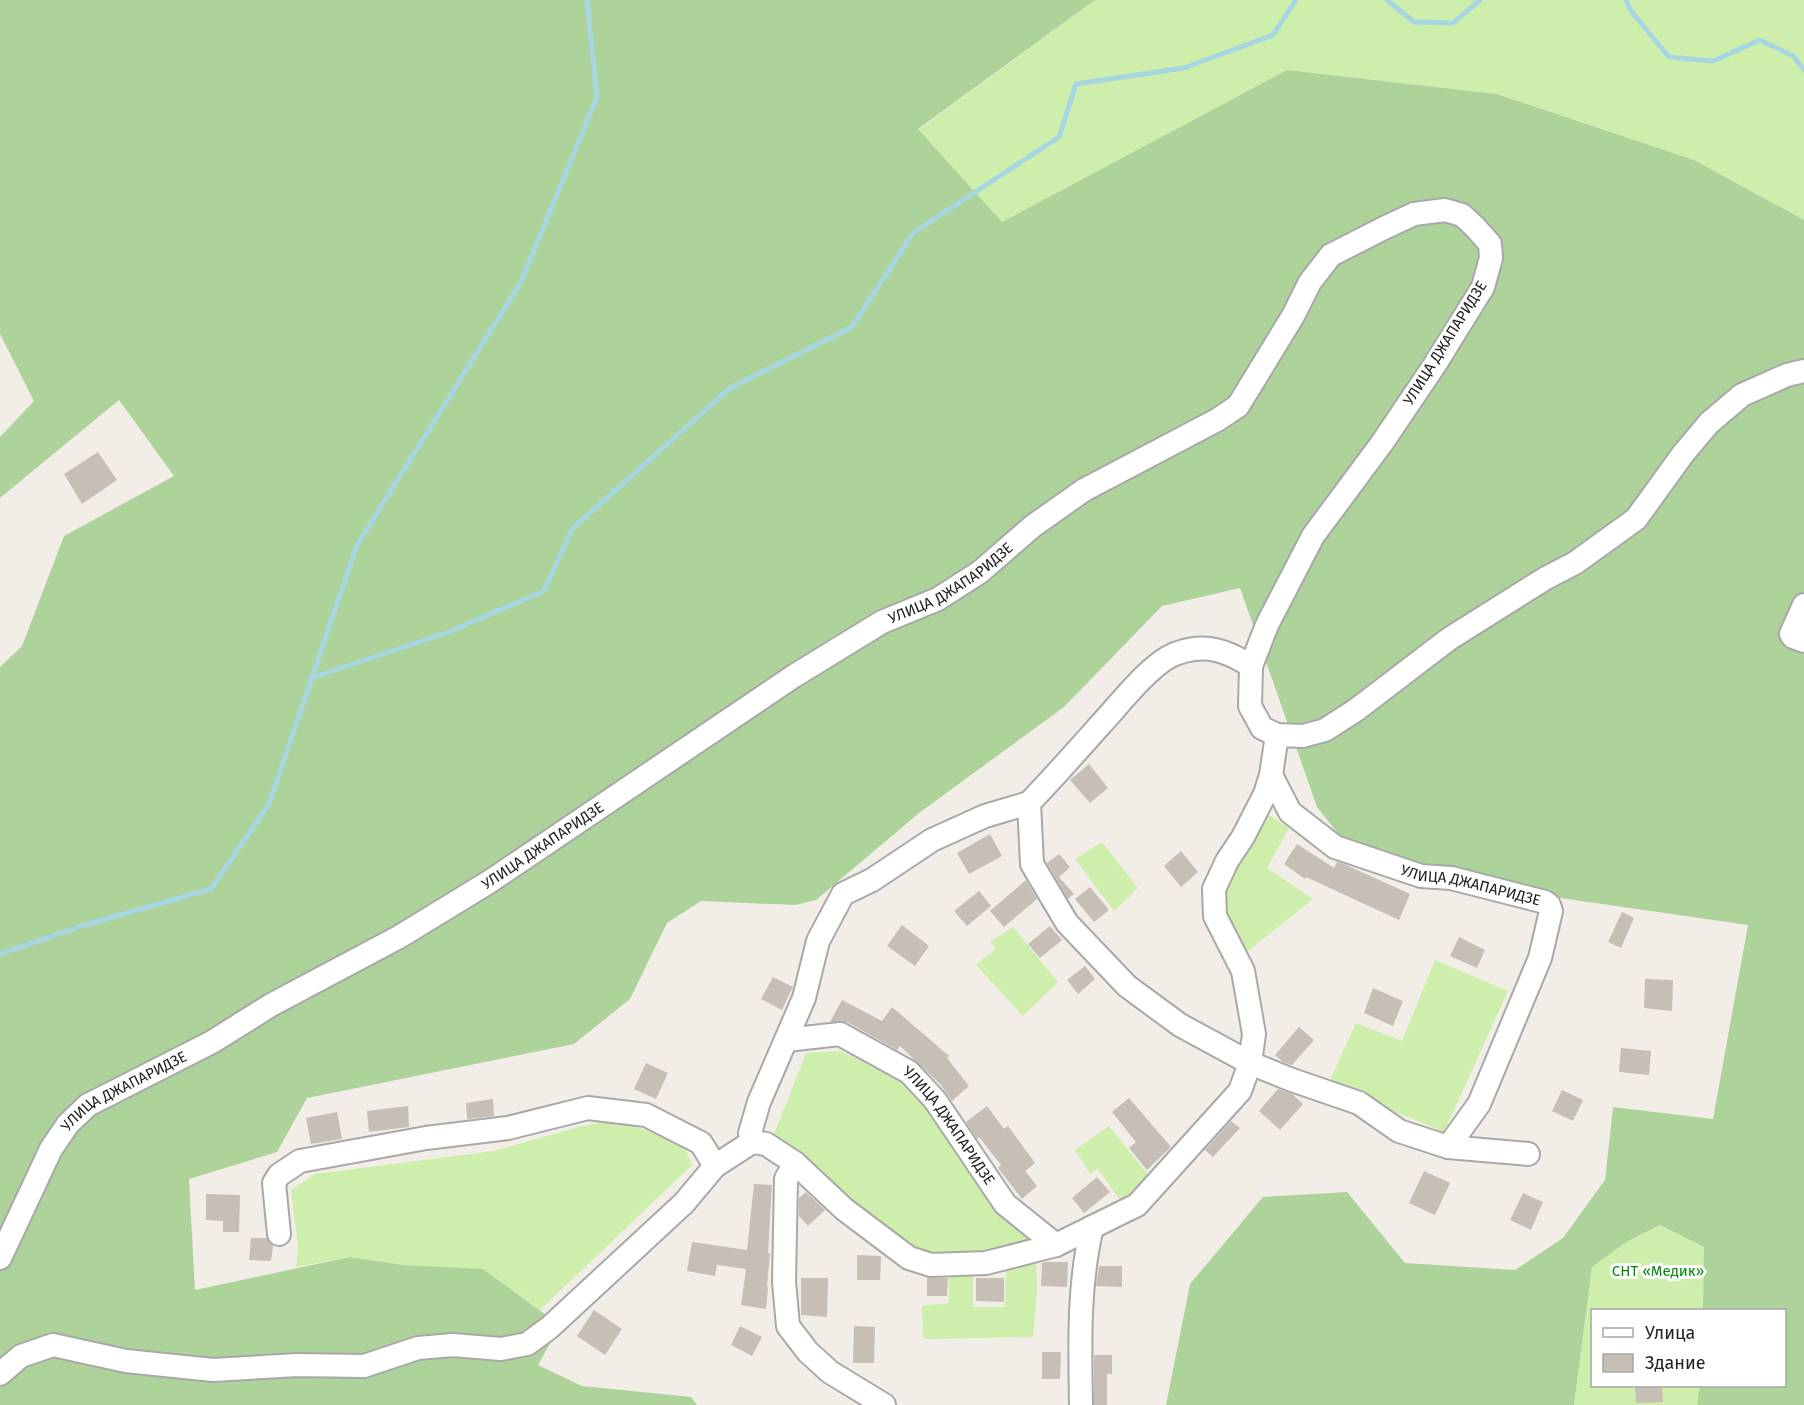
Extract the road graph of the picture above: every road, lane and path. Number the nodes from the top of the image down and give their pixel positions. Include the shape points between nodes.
1 (1804, 370) edge
2 (1804, 605) edge
3 (1804, 641) edge
4 (1251, 666) junction
5 (1277, 735) junction
6 (1271, 775) junction
7 (1029, 803) junction
8 (786, 1040) junction
9 (1250, 1063) junction
10 (752, 1142) junction
11 (1448, 1147) junction
12 (1528, 1154) dead end
13 (795, 1163) junction
14 (715, 1166) junction
15 (1092, 1227) junction
16 (279, 1234) dead end
17 (1056, 1245) junction
18 (0, 1258) edge
19 (0, 1374) edge
20 (884, 1405) edge
21 (1081, 1405) edge

1 - 5 street via 1742,395 1709,423 1636,519 1593,551 1449,639 1325,730 1304,736
2 - 3 street via 1791,634
4 - 5 street, УЛИЦА ДЖАПАРИДЗЕ via 1250,706 1262,728
4 - 7 street via 1214,648 1176,653 1148,672
4 - 18 street, УЛИЦА ДЖАПАРИДЗЕ via 1267,625 1313,536 1382,443 1484,287 1490,244 1462,215 1445,210 1414,214 1331,255 1310,282 1238,406 1217,420 1084,490 1033,526 980,572 938,599 882,622 794,676 479,888 399,937 271,1005 212,1042 88,1105 68,1124 51,1149
5 - 6 street
6 - 9 street via 1265,794 1214,890 1215,916 1243,971 1254,1034
6 - 11 street, УЛИЦА ДЖАПАРИДЗЕ via 1290,812 1335,847 1421,876 1451,878 1549,905 1540,958 1479,1104
7 - 8 street via 985,816 932,840 872,880 843,894 818,941 804,998
7 - 9 street via 1032,864 1067,923 1127,986 1180,1025
8 - 10 street via 759,1102 750,1133
8 - 17 street, УЛИЦА ДЖАПАРИДЗЕ via 840,1034 909,1072 935,1100 1005,1204
9 - 11 street via 1359,1103 1399,1131
9 - 15 street via 1240,1091 1137,1205
10 - 13 street via 766,1144
10 - 14 street
11 - 12 street
13 - 17 street via 844,1209 909,1258 931,1265 986,1263
13 - 20 street via 786,1179 784,1282 788,1326 830,1372
14 - 16 street via 702,1143 646,1115 588,1108 508,1128 300,1161 279,1174 274,1184
14 - 19 street via 684,1203 527,1344 501,1349 453,1344 418,1348 364,1366 213,1370 126,1361 53,1345 21,1356
15 - 17 street
15 - 21 street via 1079,1317

